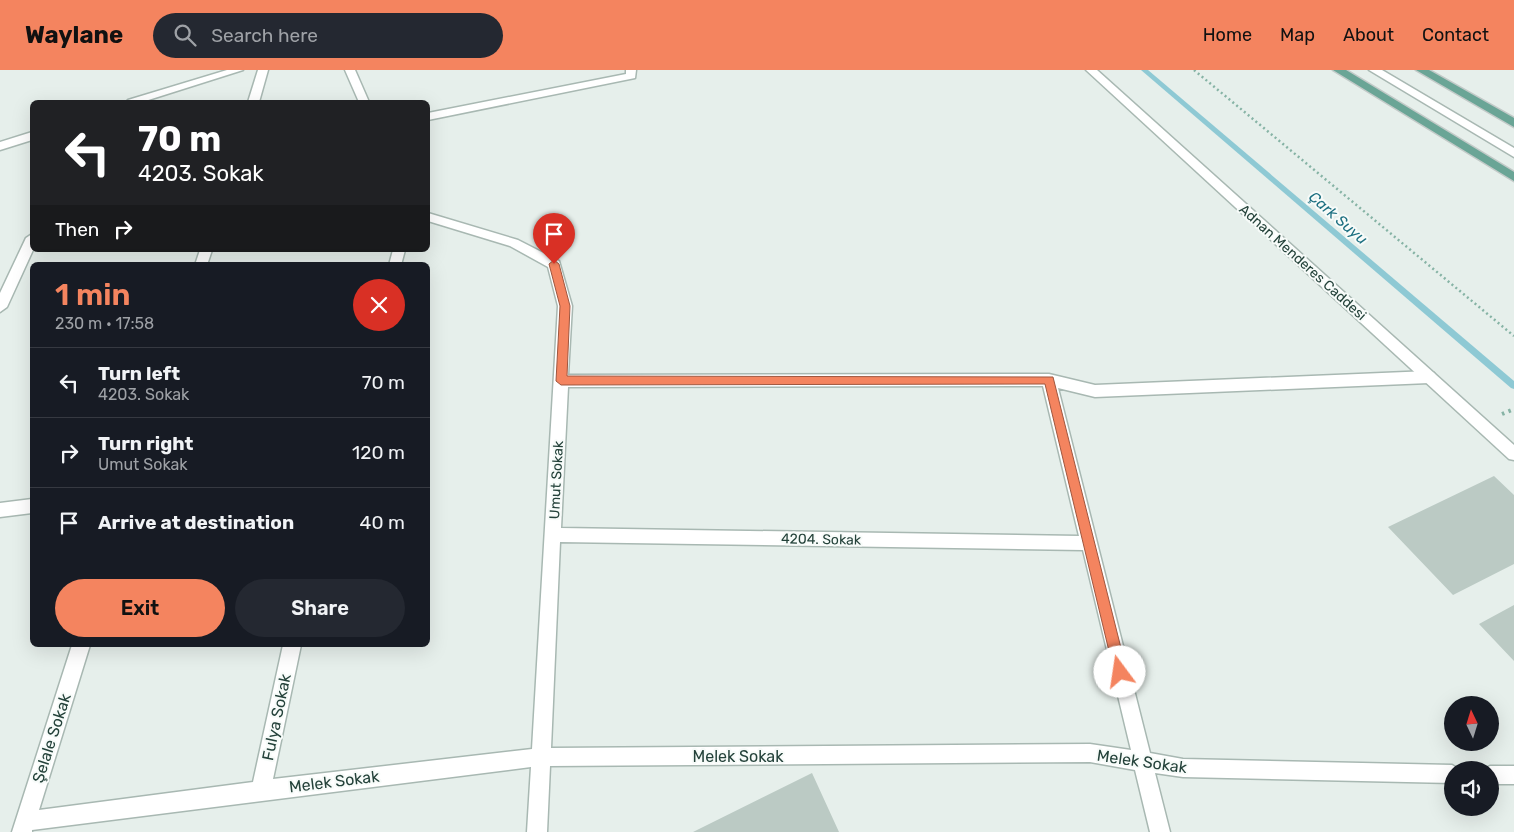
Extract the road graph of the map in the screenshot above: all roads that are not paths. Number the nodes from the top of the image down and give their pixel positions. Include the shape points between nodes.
1 (238, 70) edge
2 (263, 70) edge
3 (350, 70) edge
4 (631, 70) edge
5 (1091, 70) edge
6 (1338, 70) edge
7 (1374, 70) edge
8 (1421, 70) edge
9 (139, 100) edge
10 (254, 100) edge
11 (363, 100) edge
12 (430, 117) edge
13 (1514, 123) edge
14 (30, 137) edge
15 (0, 146) edge
16 (1514, 153) edge
17 (1514, 177) edge
18 (430, 218) edge
19 (30, 242) edge
20 (0, 306) edge
21 (1430, 377) junction
22 (1049, 380) junction
23 (561, 381) junction
24 (1514, 454) edge
25 (30, 506) edge
26 (0, 510) edge
27 (553, 535) junction
28 (1089, 543) junction
29 (80, 647) edge
30 (292, 647) edge
31 (541, 757) junction
32 (1143, 764) junction
33 (1444, 774) edge
34 (1499, 775) edge
35 (1514, 775) edge
36 (261, 790) junction
37 (24, 827) edge
38 (537, 832) edge
39 (1160, 832) edge

1 - 9 street
2 - 10 street
3 - 11 street
4 - 12 street via 631,76
5 - 21 street, Adnan Menderes Caddesi
6 - 17 main road
7 - 16 street
8 - 13 main road
14 - 15 street
18 - 23 street, Umut Sokak via 514,243 554,264 565,306
19 - 20 street
21 - 22 street via 1095,391
21 - 24 street, Adnan Menderes Caddesi
22 - 23 street
22 - 28 street
23 - 27 street, Umut Sokak
25 - 26 street
27 - 28 street, 4204. Sokak
27 - 31 street, Umut Sokak
28 - 32 street
29 - 37 street, Şelale Sokak
30 - 36 street, Fulya Sokak
31 - 32 street, Melek Sokak via 1090,753
31 - 36 street, Melek Sokak
31 - 38 street, Umut Sokak
32 - 33 street, Melek Sokak via 1183,768
32 - 39 street
34 - 35 street
36 - 37 street, Melek Sokak

